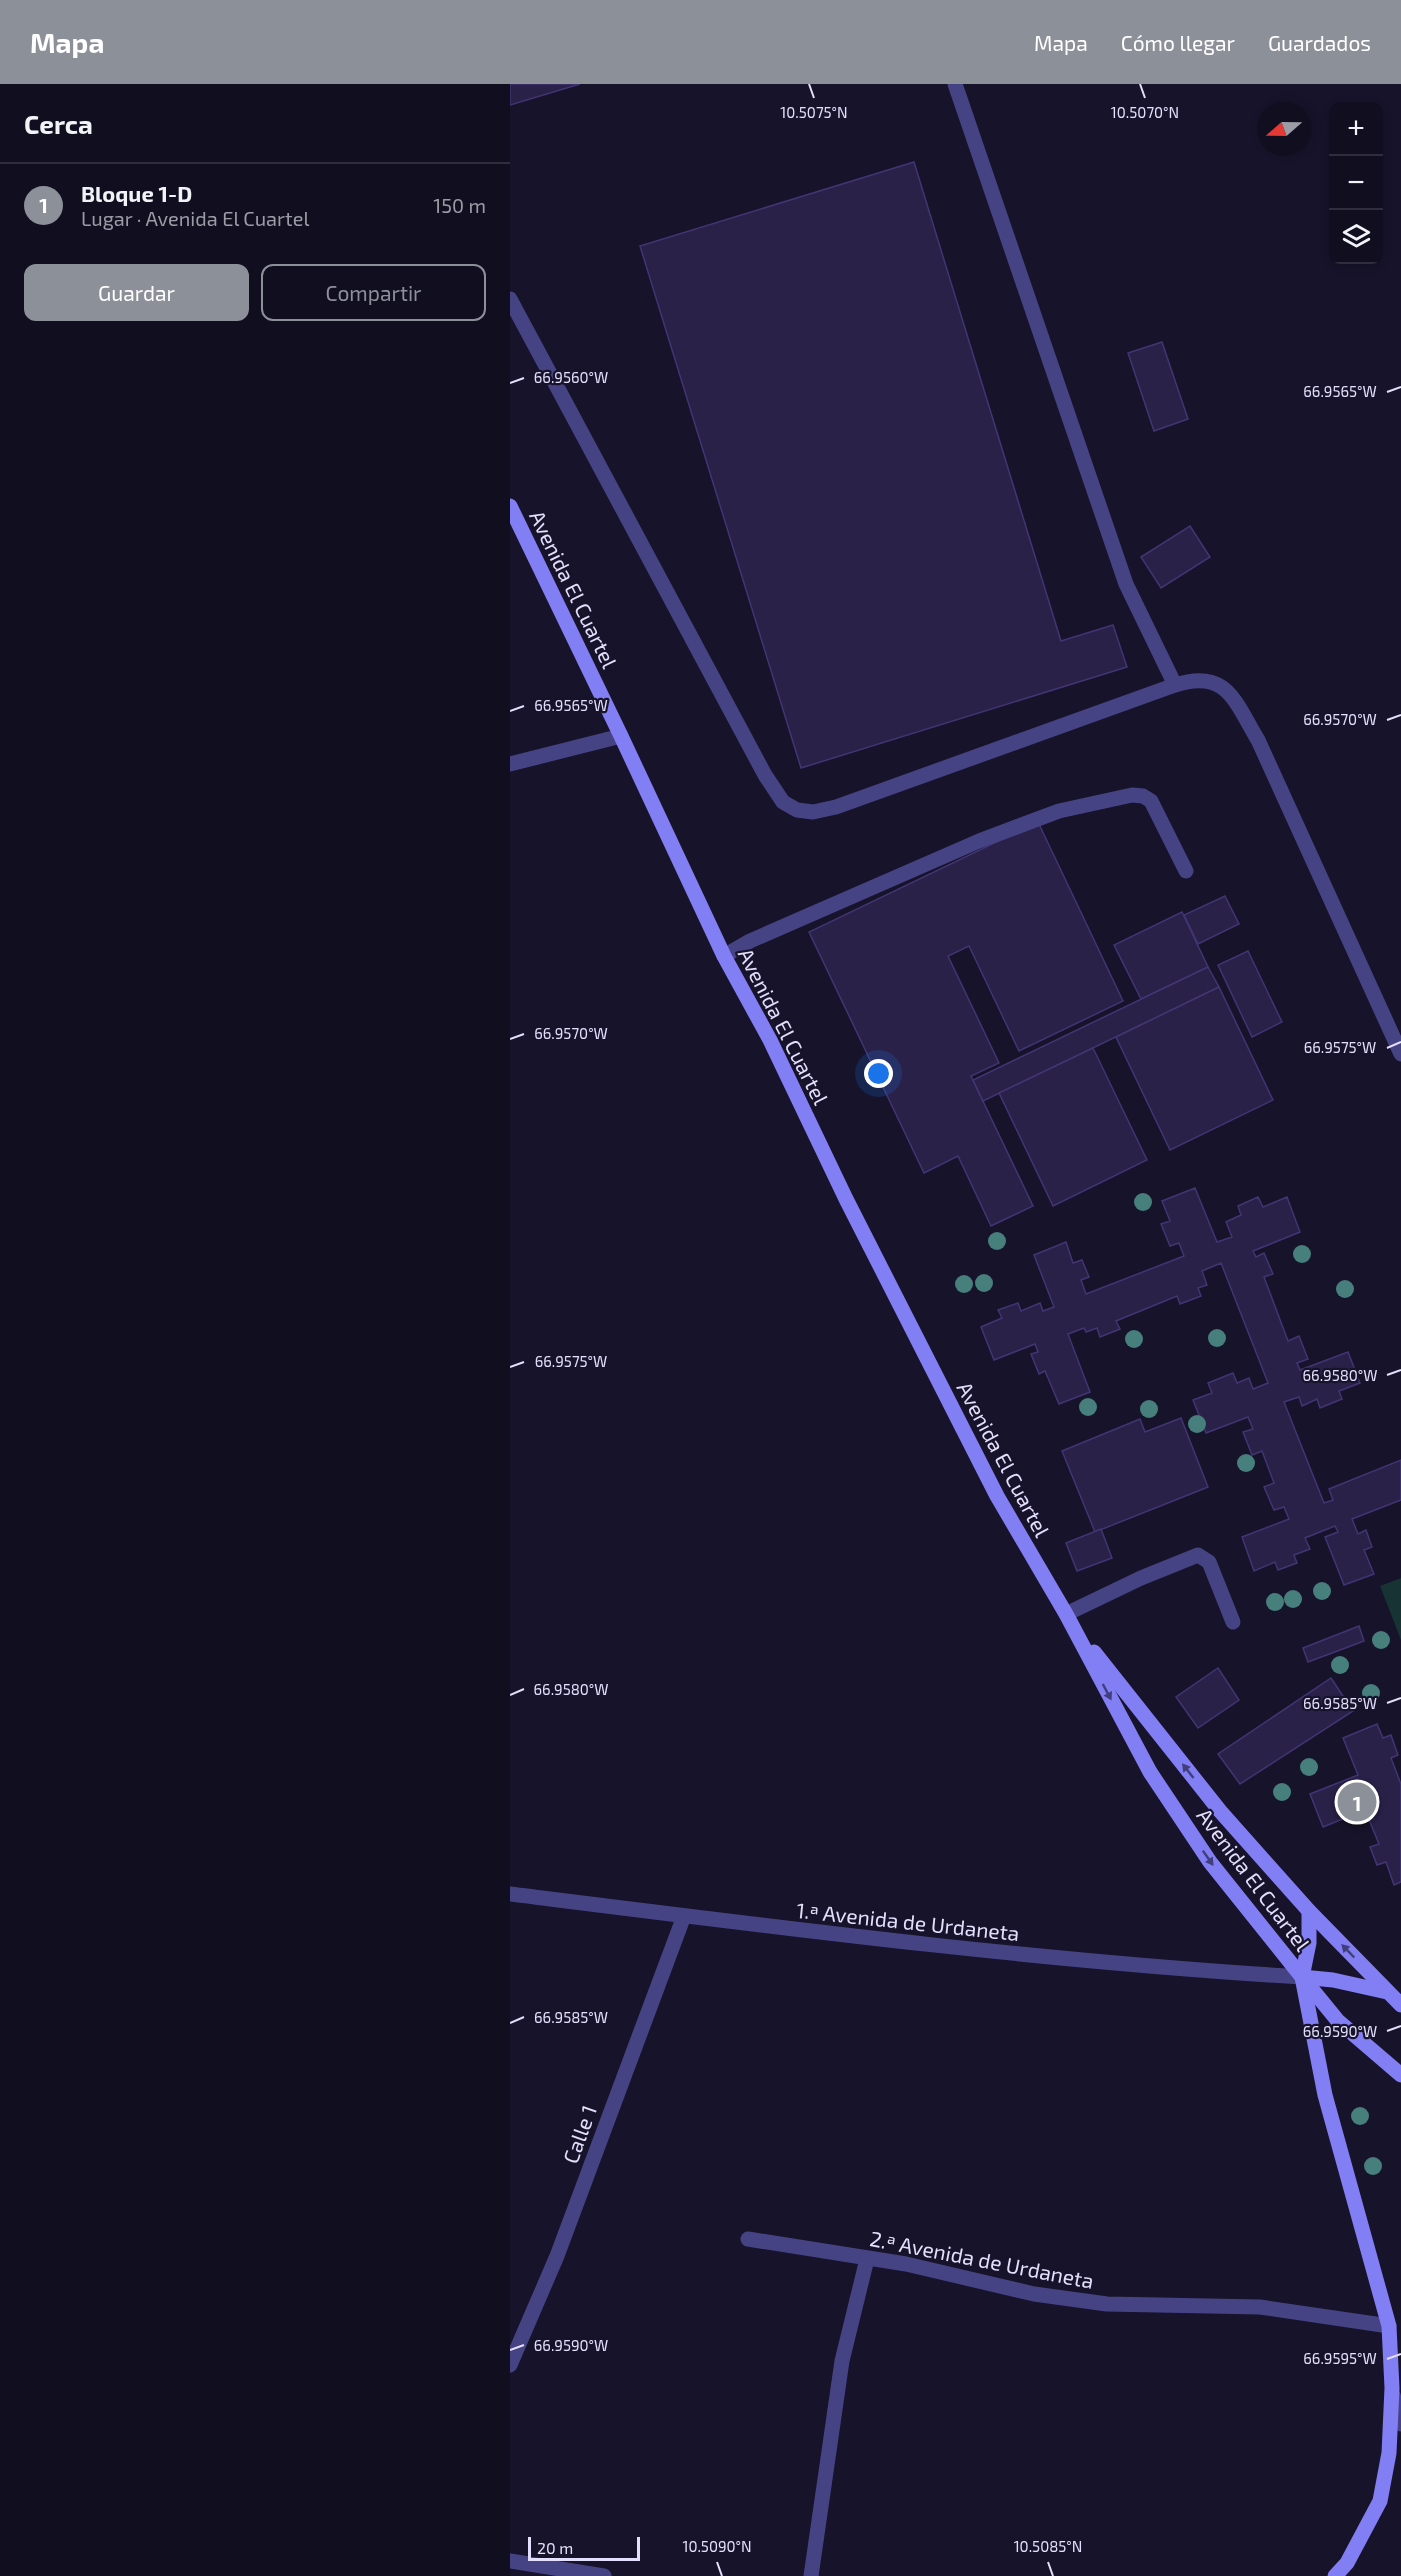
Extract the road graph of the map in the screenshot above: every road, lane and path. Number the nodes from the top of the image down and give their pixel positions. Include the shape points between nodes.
1 (955, 84) edge
2 (510, 299) edge
3 (510, 506) edge
4 (1175, 685) junction
5 (621, 736) junction
6 (510, 764) edge
7 (1186, 871) dead end
8 (724, 956) junction
9 (1401, 1054) edge
10 (1068, 1618) junction
11 (1233, 1622) dead end
12 (510, 1894) edge
13 (1309, 1911) junction
14 (684, 1916) junction
15 (1302, 1977) junction
16 (1387, 1992) junction
17 (1401, 2004) edge
18 (1401, 2075) edge
19 (748, 2239) dead end
20 (867, 2259) junction
21 (1389, 2326) junction
22 (510, 2365) edge
23 (1392, 2388) junction
24 (1401, 2424) edge
25 (510, 2561) edge
26 (604, 2576) edge
27 (812, 2576) edge
28 (1335, 2576) edge

1 - 4 street via 1126,584
2 - 4 street via 783,802 813,813 836,807
3 - 5 main road, Avenida El Cuartel
4 - 9 street via 1191,679 1211,680 1230,694 1258,740
5 - 6 street
5 - 8 main road, Avenida El Cuartel
7 - 8 street via 1152,801 1132,795 1059,812 979,841
8 - 10 main road, Avenida El Cuartel via 770,1040 846,1199 998,1496
10 - 11 street via 1141,1578 1198,1555 1209,1562
13 -> 10 main road, Avenida El Cuartel via 1220,1811
10 -> 15 main road, Avenida El Cuartel via 1150,1772 1210,1862
12 - 14 street, 1.ª Avenida de Urdaneta
13 - 15 main road via 1309,1943
16 -> 13 main road, Avenida El Cuartel
14 - 15 street, 1.ª Avenida de Urdaneta via 861,1939 1139,1966
14 - 22 street, Calle 1 via 557,2256
15 - 16 main road
15 - 18 main road, Avenida El Cuartel via 1338,2021
15 - 21 main road via 1325,2095
16 - 17 main road, Avenida El Cuartel
19 - 20 street, 2.ª Avenida de Urdaneta
20 - 21 street, 2.ª Avenida de Urdaneta via 906,2264 1034,2294 1107,2304 1260,2307
20 - 27 street via 842,2361
21 - 23 main road
23 - 24 street
23 - 28 main road via 1389,2453 1380,2501 1347,2562
25 - 26 street

